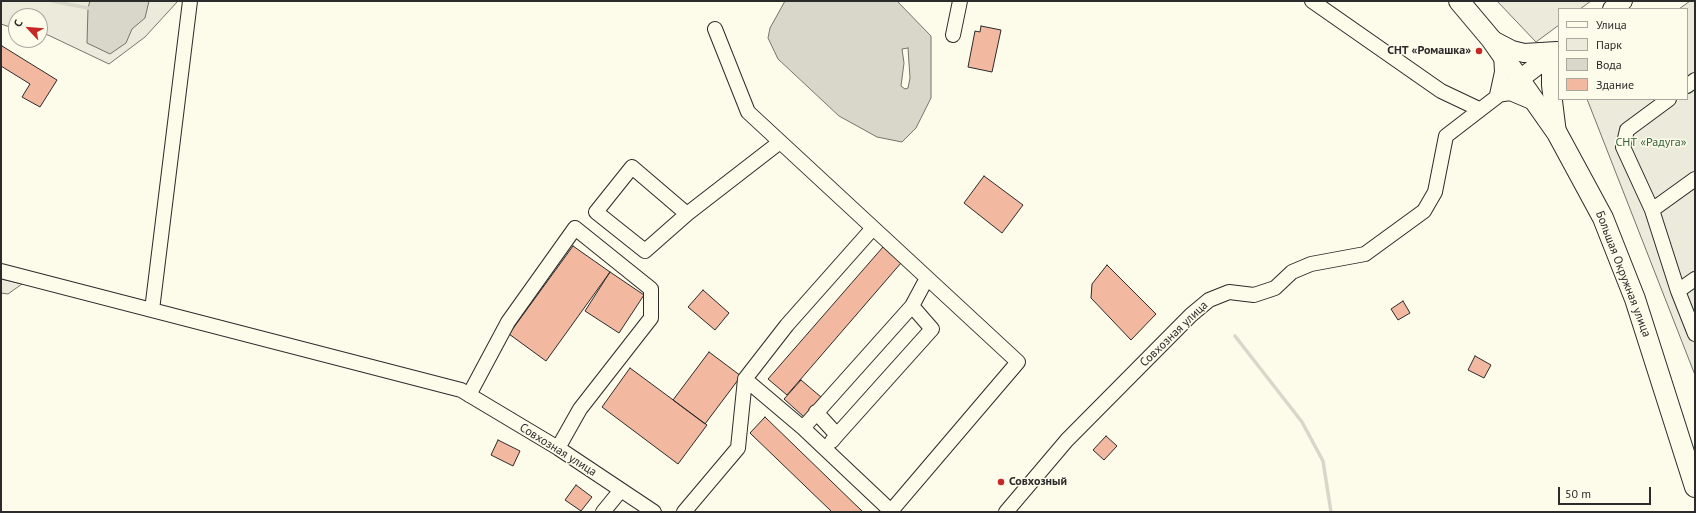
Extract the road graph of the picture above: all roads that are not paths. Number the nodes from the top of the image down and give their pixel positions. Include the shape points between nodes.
1 (190, 1) edge
2 (960, 1) edge
3 (1312, 1) edge
4 (1459, 1) edge
5 (1623, 1) edge
6 (1613, 8) edge
7 (715, 29) dead end
8 (952, 35) dead end
9 (1496, 46) junction
10 (1558, 50) edge
11 (1520, 78) junction
12 (1497, 96) junction
13 (1668, 100) edge
14 (1538, 105) junction
15 (1479, 109) junction
16 (1557, 133) junction
17 (780, 142) junction
18 (1695, 179) edge
19 (1652, 210) junction
20 (687, 214) junction
21 (873, 228) junction
22 (1, 271) edge
23 (927, 278) junction
24 (1695, 279) edge
25 (1678, 291) junction
26 (912, 306) junction
27 (152, 310) junction
28 (1695, 334) edge
29 (745, 379) junction
30 (465, 392) junction
31 (816, 412) junction
32 (803, 428) junction
33 (837, 435) junction
34 (558, 448) junction
35 (825, 448) junction
36 (1695, 487) edge
37 (621, 490) junction
38 (603, 512) edge
39 (654, 512) edge
40 (684, 512) edge
41 (892, 512) edge
42 (1006, 512) edge

1 - 27 street
2 - 8 street
3 - 15 street via 1441,92
4 - 9 highway, Большая Окружная улица
5 - 6 main road
7 - 17 street via 748,112
9 - 10 main road via 1524,53
9 - 11 highway, Большая Окружная улица
9 - 12 street via 1502,72
10 - 11 main road
10 - 16 main road via 1551,85
11 - 12 street, Совхозная улица
11 - 14 highway, Большая Окружная улица
12 - 14 street via 1510,94
12 - 15 street, Совхозная улица
13 - 19 street via 1627,130 1623,147
14 - 16 highway, Большая Окружная улица
15 - 42 street, Совхозная улица via 1446,136 1434,192 1424,211 1365,254 1311,264 1292,272 1275,288 1254,295 1229,292 1209,300 1067,440
16 - 36 highway, Большая Окружная улица via 1603,218 1635,299
17 - 20 street
17 - 21 street
18 - 19 street
19 - 25 street
20 - 20 street via 632,167 596,212 645,251
21 - 23 street
21 - 29 street via 787,325
22 - 27 street, Совхозная улица
23 - 26 street
23 - 41 street via 1018,362
24 - 25 street
25 - 28 street
26 - 31 street
26 - 33 street via 932,329
27 - 30 street, Совхозная улица
29 - 32 street
29 - 40 street via 738,448
30 - 34 street, Совхозная улица
30 - 34 street via 508,322 575,228 650,288 650,318 580,409
31 - 32 street
31 - 33 street
32 - 35 street
33 - 35 street
34 - 37 street, Совхозная улица
35 - 41 street
37 - 38 street
37 - 39 street, Совхозная улица

